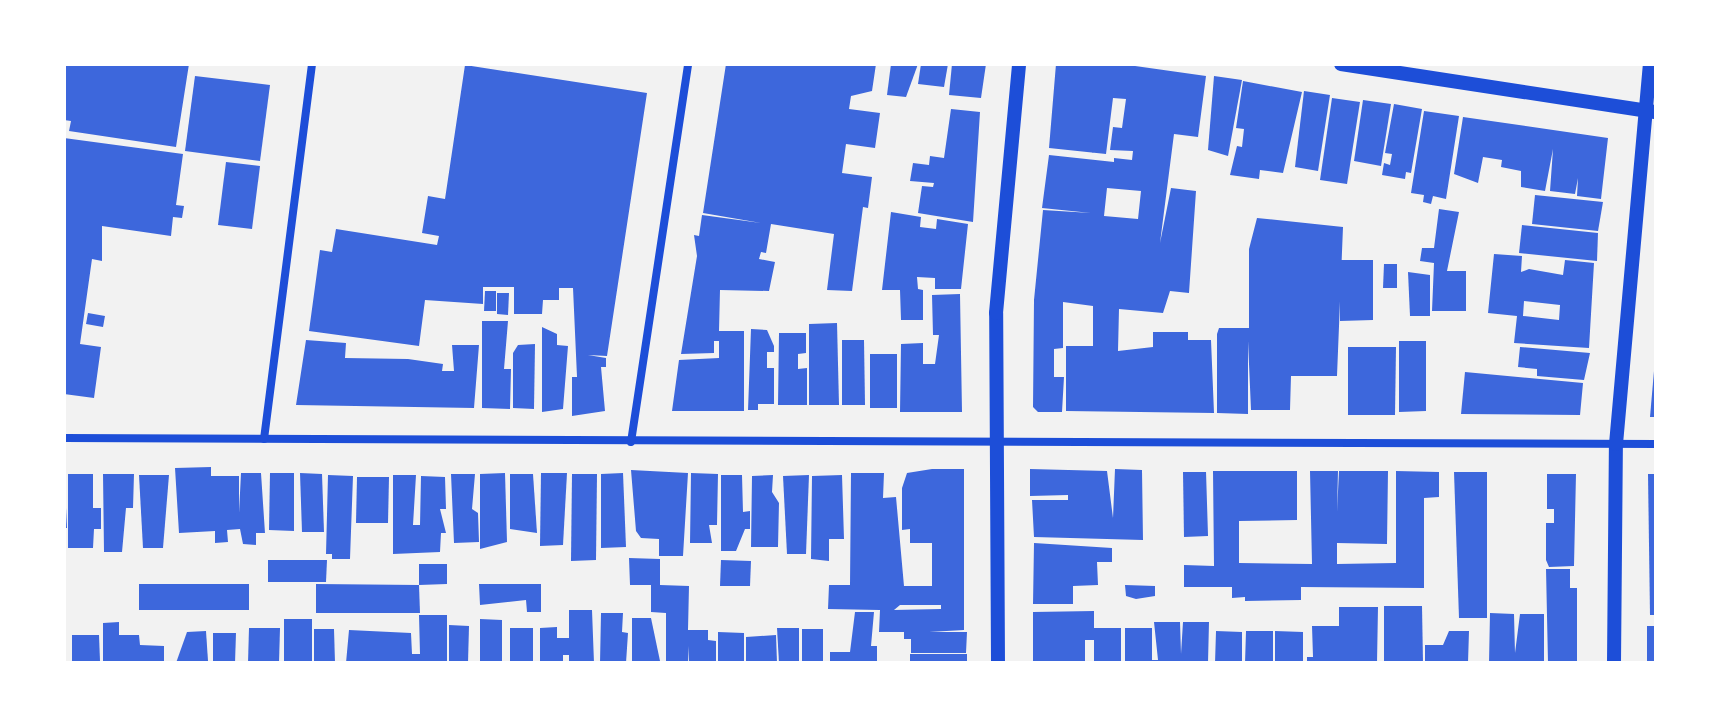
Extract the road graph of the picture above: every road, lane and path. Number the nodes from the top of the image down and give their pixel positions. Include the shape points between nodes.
1 (312, 64) edge
2 (688, 64) edge
3 (1019, 64) edge
4 (1341, 64) edge
5 (1650, 64) edge
6 (1651, 111) edge
7 (64, 438) edge
8 (264, 439) junction
9 (997, 441) junction
10 (631, 442) junction
11 (1616, 444) junction
12 (1656, 444) edge
13 (998, 663) edge
14 (1614, 663) edge

1 - 8 street
2 - 10 street
3 - 9 street via 996,313
4 - 6 street
5 - 6 street
6 - 11 street
7 - 8 street
8 - 10 street
9 - 10 street
9 - 11 street
9 - 13 street
11 - 12 street
11 - 14 street

